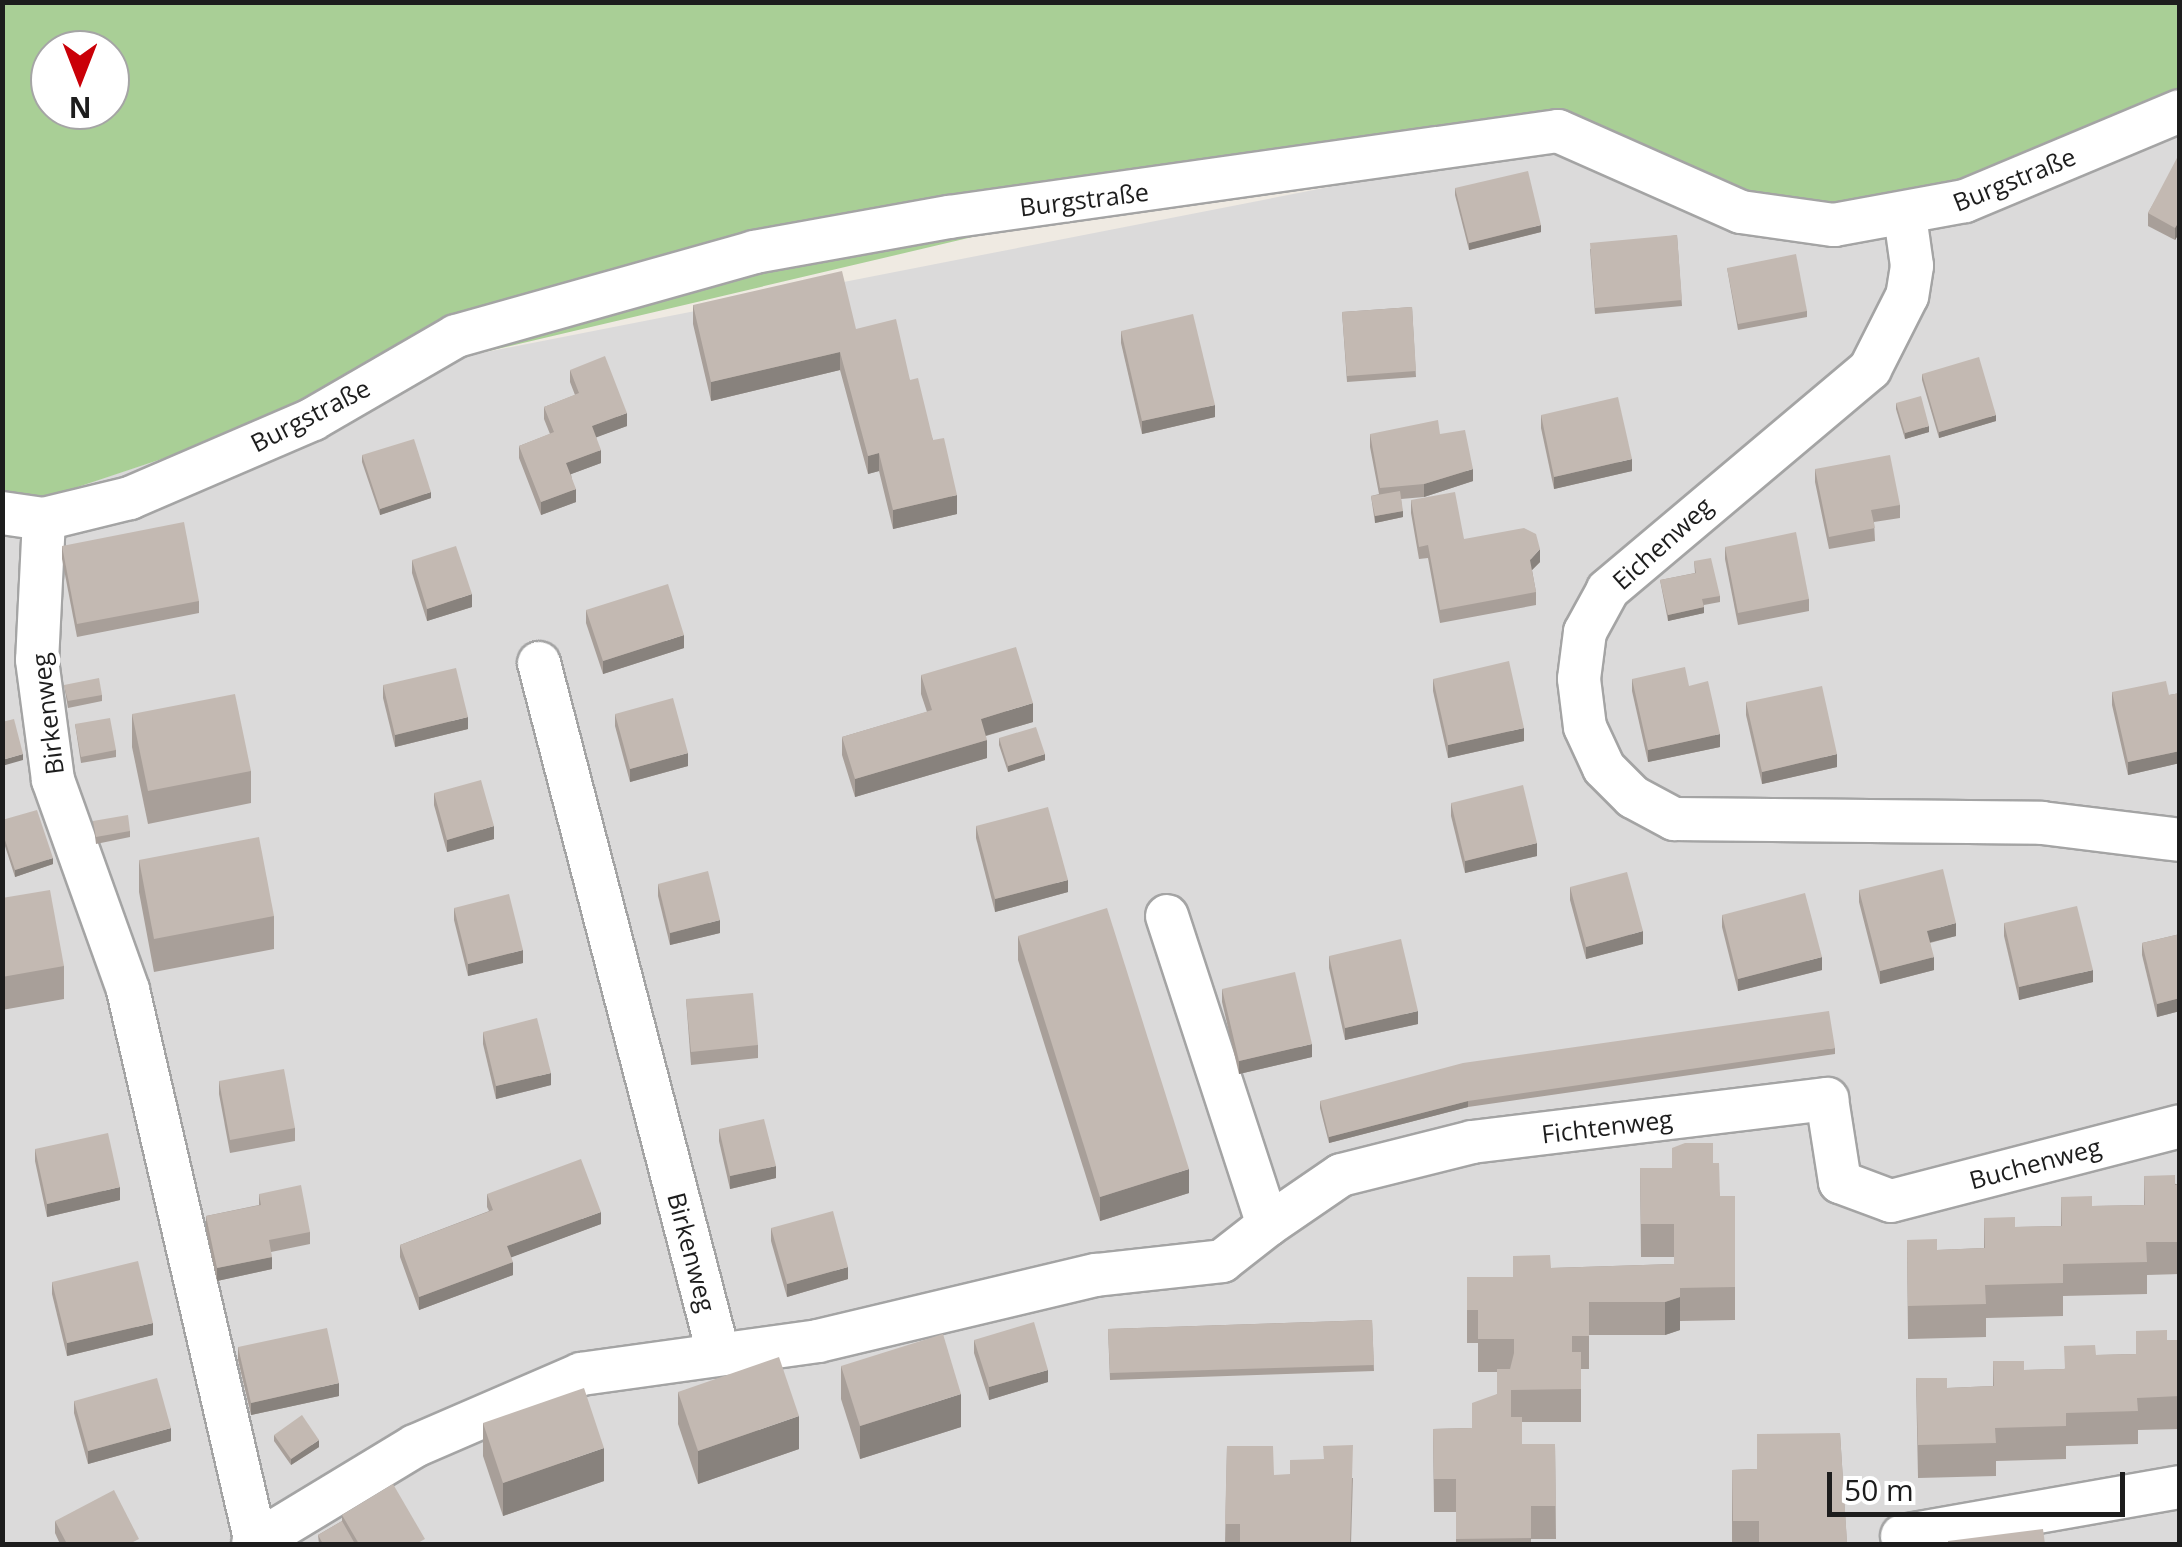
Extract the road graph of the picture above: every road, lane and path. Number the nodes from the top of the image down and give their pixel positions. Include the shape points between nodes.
1 (2180, 111) edge
2 (1905, 216) junction
3 (2, 513) edge
4 (44, 519) junction
5 (538, 663) dead end
6 (2180, 840) edge
7 (1167, 916) dead end
8 (2180, 1126) edge
9 (1891, 1201) joint
10 (1268, 1225) junction
11 (718, 1352) junction
12 (2180, 1488) edge
13 (1902, 1536) dead end
14 (255, 1544) edge

1 - 2 street, Burgstraße via 1965,202
2 - 4 street, Burgstraße via 1834,225 1741,212 1558,132 950,216 754,252 456,336 314,418 130,498
2 - 6 street, Eichenweg via 1912,266 1908,296 1870,369 1608,590 1586,632 1579,679 1586,728 1633,798 1674,819 2042,822
3 - 4 street, Burgstraße
4 - 14 street, Birkenweg via 37,660 53,780 128,990
5 - 11 street, Birkenweg
7 - 10 street
8 - 9 street, Buchenweg
9 - 10 street, Fichtenweg via 1840,1182 1827,1099 1472,1142 1341,1175
10 - 11 street, Fichtenweg via 1222,1261 1096,1275 818,1341
11 - 14 street, Birkenweg via 616,1365 514,1398 415,1446
12 - 13 street

